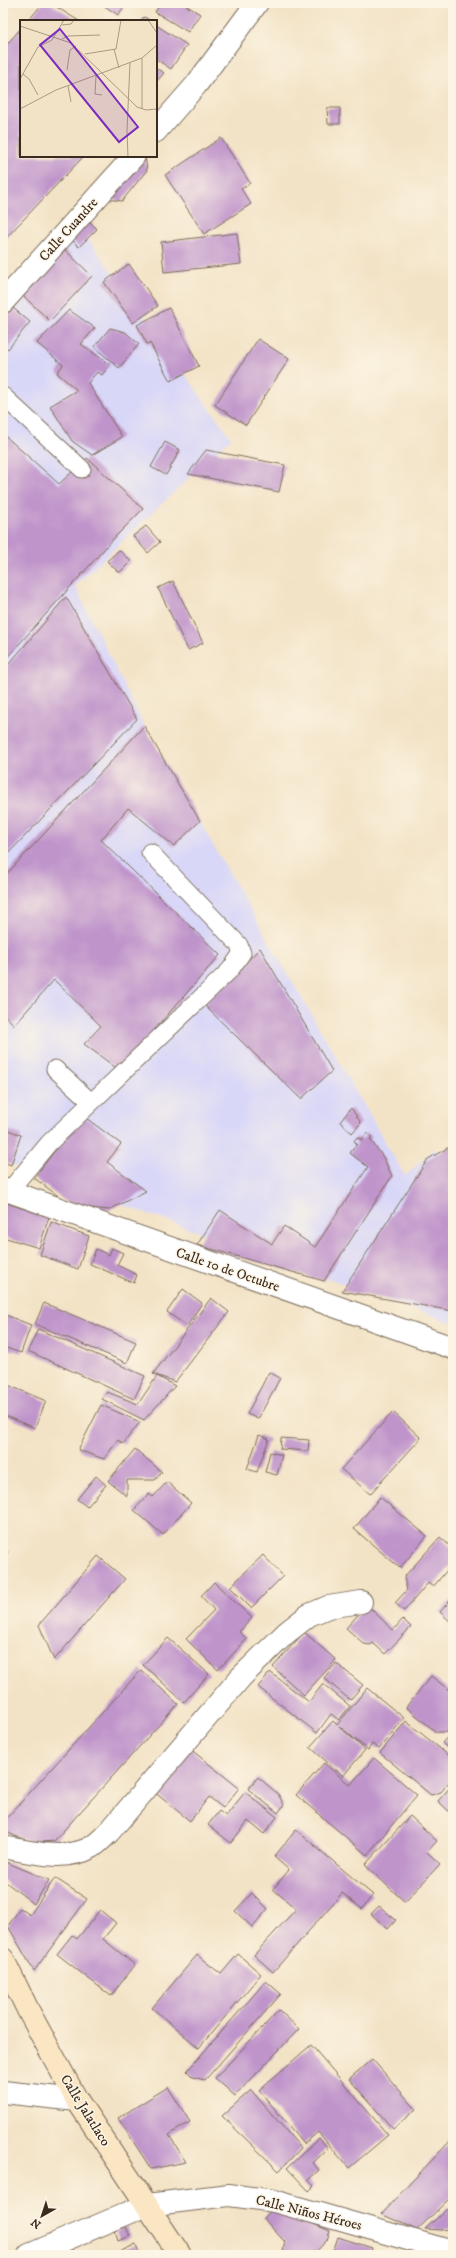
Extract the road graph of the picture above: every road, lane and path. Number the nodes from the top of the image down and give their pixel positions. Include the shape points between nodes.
1 (257, 3) edge
2 (157, 130) edge
3 (133, 157) edge
4 (3, 302) edge
5 (3, 396) edge
6 (82, 469) dead end
7 (150, 852) dead end
8 (55, 1069) dead end
9 (90, 1102) junction
10 (6, 1190) edge
11 (453, 1348) edge
12 (361, 1602) dead end
13 (3, 1847) edge
14 (3, 1958) edge
15 (3, 2092) edge
16 (77, 2100) junction
17 (147, 2205) junction
18 (453, 2252) edge
19 (29, 2255) edge
20 (180, 2255) edge

1 - 2 street via 196,85
3 - 4 street, Calle Cuandre
5 - 6 lane
7 - 9 lane via 239,945 242,953 230,970
8 - 9 lane
9 - 10 lane
10 - 11 street, Calle 10 de Octubre
12 - 13 street via 328,1607 309,1615 286,1633 241,1677 109,1832 92,1847 75,1853 50,1855
14 - 16 main road, Calle Jalatlaco
15 - 16 street
16 - 17 main road, Calle Jalatlaco
17 - 18 street, Calle Niños Héroes via 229,2194 274,2201
17 - 19 street, Calle Niños Héroes
17 - 20 main road, Calle Jalatlaco

